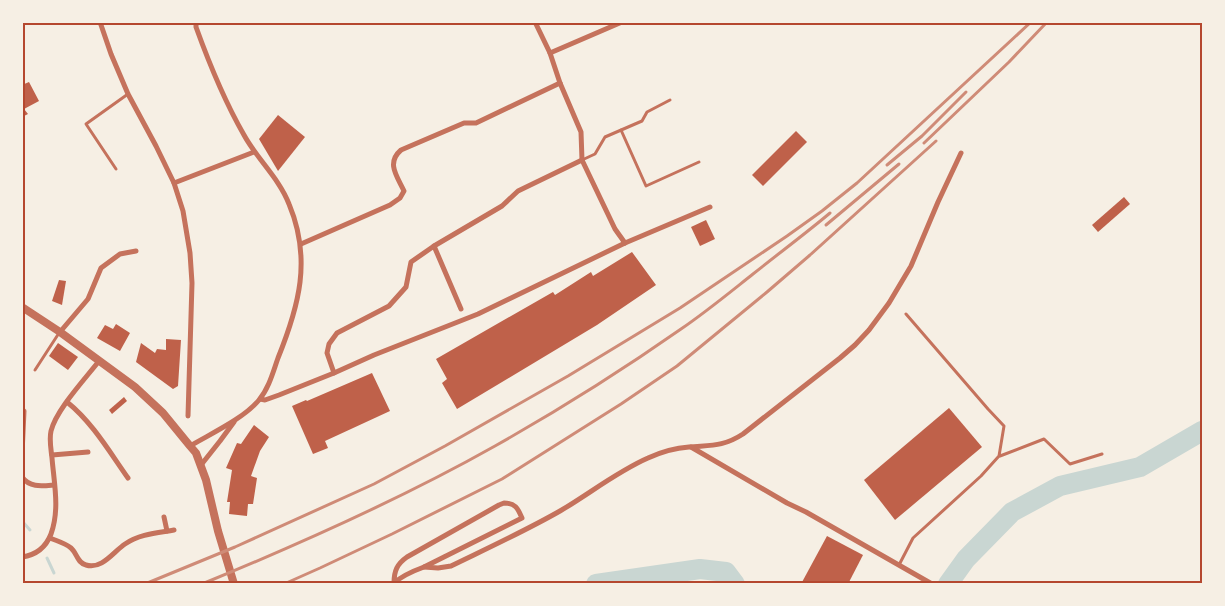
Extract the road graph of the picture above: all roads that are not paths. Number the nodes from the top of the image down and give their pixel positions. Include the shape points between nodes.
1 (100, 22) edge
2 (196, 22) edge
3 (535, 22) edge
4 (622, 22) edge
5 (550, 53) junction
6 (560, 83) junction
7 (128, 94) junction
8 (670, 100) dead end
9 (621, 130) junction
10 (254, 152) junction
11 (961, 153) dead end
12 (582, 160) junction
13 (699, 162) dead end
14 (116, 169) dead end
15 (174, 183) junction
16 (710, 207) dead end
17 (625, 243) junction
18 (301, 244) junction
19 (434, 246) junction
20 (136, 251) dead end
21 (22, 307) edge
22 (461, 309) dead end
23 (906, 314) dead end
24 (60, 332) junction
25 (99, 361) junction
26 (35, 370) dead end
27 (334, 373) junction
28 (260, 399) junction
29 (67, 402) junction
30 (22, 410) edge
31 (188, 416) dead end
32 (236, 419) junction
33 (190, 446) junction
34 (690, 447) junction
35 (88, 452) dead end
36 (22, 454) edge
37 (1102, 454) dead end
38 (52, 455) junction
39 (999, 456) junction
40 (201, 465) junction
41 (23, 477) edge
42 (128, 478) dead end
43 (54, 485) junction
44 (164, 517) dead end
45 (174, 530) dead end
46 (166, 531) junction
47 (50, 538) junction
48 (22, 557) edge
49 (899, 564) junction
50 (424, 567) junction
51 (394, 583) edge
52 (931, 583) edge
53 (234, 584) edge

1 - 7 street
2 - 10 street via 208,59
3 - 5 street
4 - 5 street
5 - 6 street
6 - 12 street via 581,132
6 - 18 street via 476,123 464,123 401,150 394,159 393,167 404,191 400,198
7 - 14 lane via 86,124
7 - 15 street
8 - 9 lane via 647,112 642,121
9 - 12 lane via 605,138 595,154
9 - 13 lane via 646,186
10 - 15 street
10 - 18 street via 275,178 289,203
11 - 34 street via 912,266 869,330 840,358 743,434 718,445
12 - 17 street
12 - 19 street via 518,191 502,206
15 - 31 street via 183,210 192,268
16 - 17 street
17 - 27 street via 478,314
18 - 28 street via 294,314
19 - 22 street
19 - 27 street via 411,262 406,288 389,306 337,333 327,353
20 - 24 street via 120,254 101,268 88,300
21 - 24 street
23 - 39 lane via 1004,426
24 - 25 street
24 - 26 lane
25 - 29 street
25 - 33 street via 150,400
27 - 28 street via 265,400
28 - 32 street
29 - 38 street via 51,431
29 - 42 street via 90,424
30 - 36 street via 25,418
32 - 33 street
32 - 40 street
33 - 40 street
34 - 49 street
34 - 50 street via 640,461 560,511 452,566
35 - 38 street
37 - 39 lane via 1070,464 1044,439
38 - 43 street
39 - 49 lane via 913,538
40 - 53 street
41 - 43 street via 34,486
43 - 47 street via 56,516
44 - 46 street
45 - 46 street
46 - 47 street via 134,539 108,559 92,566 83,564 71,548
47 - 48 street via 37,552
49 - 52 street
50 - 51 street
50 - 51 street via 522,518 517,507 514,504 499,505 407,556 395,570

